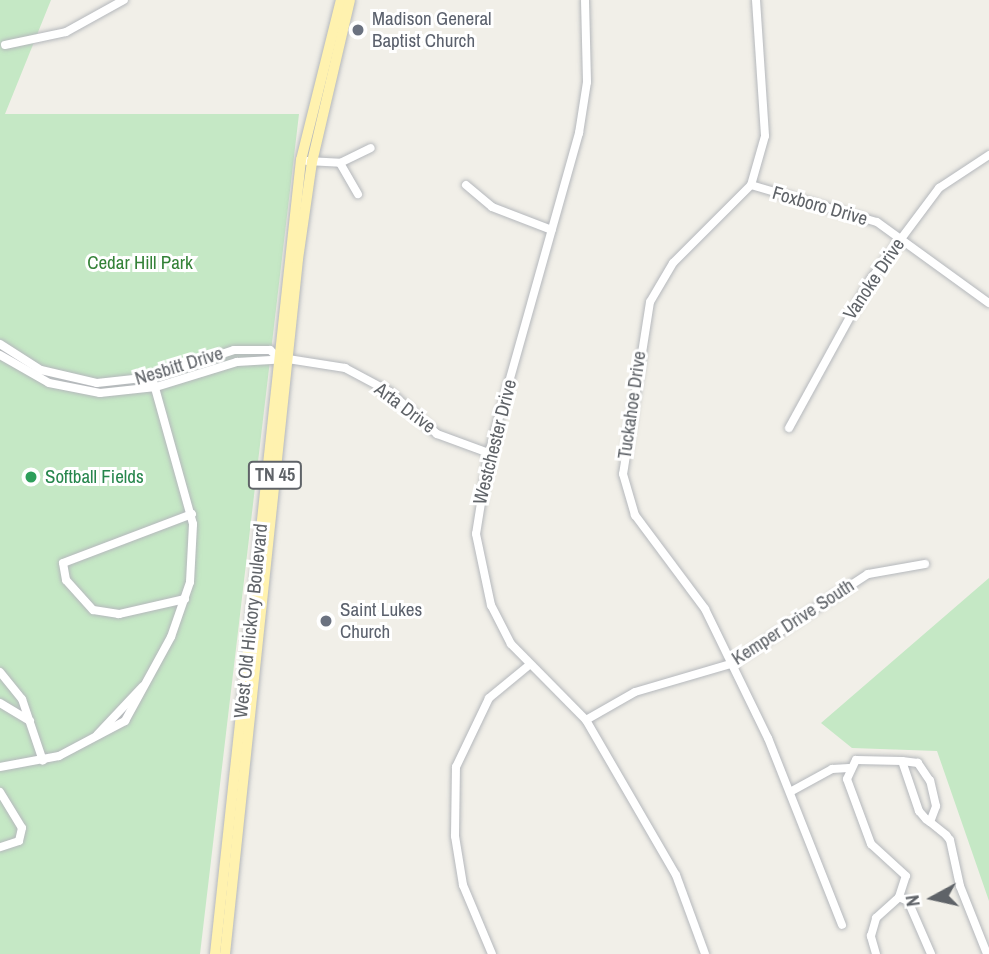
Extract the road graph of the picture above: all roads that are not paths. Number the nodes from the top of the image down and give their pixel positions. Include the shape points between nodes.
1 (124, 0) edge
2 (341, 0) edge
3 (350, 0) edge
4 (585, 0) edge
5 (756, 0) edge
6 (5, 45) dead end
7 (371, 148) dead end
8 (989, 155) edge
9 (306, 161) junction
10 (340, 163) junction
11 (466, 185) dead end
12 (751, 185) junction
13 (358, 194) dead end
14 (552, 230) junction
15 (900, 240) junction
16 (989, 303) edge
17 (0, 344) edge
18 (0, 355) edge
19 (284, 359) junction
20 (152, 377) junction
21 (156, 387) junction
22 (789, 428) dead end
23 (489, 453) junction
24 (192, 514) junction
25 (925, 564) dead end
26 (185, 599) junction
27 (731, 664) junction
28 (528, 666) junction
29 (0, 672) edge
30 (0, 703) edge
31 (586, 720) junction
32 (34, 724) junction
33 (43, 761) junction
34 (902, 761) junction
35 (0, 767) edge
36 (849, 768) junction
37 (0, 792) edge
38 (790, 792) junction
39 (930, 822) junction
40 (0, 847) edge
41 (900, 897) junction
42 (842, 925) dead end
43 (215, 954) edge
44 (225, 954) edge
45 (492, 954) edge
46 (705, 954) edge
47 (876, 954) edge
48 (930, 954) edge
49 (987, 954) edge

1 - 6 street via 75,29
2 - 9 main road, West Old Hickory Boulevard / TN 45
3 - 9 main road, West Old Hickory Boulevard / TN 45
4 - 14 street, Westchester Drive via 583,116
5 - 12 street via 766,105
7 - 10 street
8 - 15 street, Vanoke Drive via 939,188
9 - 10 street
9 - 19 main road, West Old Hickory Boulevard / TN 45
10 - 13 street
11 - 14 street via 492,207
12 - 15 street, Foxboro Drive via 877,222
12 - 27 street, Tuckahoe Drive via 673,263 650,302 623,446 635,515 705,609
14 - 23 street, Westchester Drive
15 - 16 street, Foxboro Drive
15 - 22 street, Vanoke Drive via 854,303
17 - 20 street, Nesbitt Drive via 30,365 68,379
18 - 21 street, Nesbitt Drive via 69,389 115,393
19 - 20 street, Nesbitt Drive via 268,350 223,351
19 - 21 street, Nesbitt Drive via 215,365
19 - 23 street, Arta Drive via 345,368 390,392 437,434
19 - 43 main road, West Old Hickory Boulevard / TN 45
19 - 44 main road, West Old Hickory Boulevard / TN 45
20 - 21 street
21 - 24 street
23 - 28 street, Westchester Drive via 478,509 481,568 499,620
24 - 26 street via 194,559
24 - 26 street via 63,563 76,592 105,614
25 - 27 street, Kemper Drive South via 868,574
26 - 33 street via 153,674 93,740
27 - 31 street, Kemper Drive South via 635,692
27 - 38 street, Tuckahoe Drive
28 - 31 street, Westchester Drive
28 - 45 street via 489,698 456,767 455,836 463,885
29 - 32 street
30 - 32 street
31 - 46 street, Westchester Drive via 676,875
32 - 33 street
33 - 35 street
34 - 36 street via 861,760
34 - 39 street via 912,799
34 - 39 street via 918,763 930,781 936,806
36 - 38 street via 832,769
36 - 41 street via 867,837 906,876
37 - 40 street via 22,828 19,841
38 - 42 street, Tuckahoe Drive
39 - 49 street via 950,840 960,886
41 - 47 street via 876,918 871,936
41 - 48 street via 908,901

